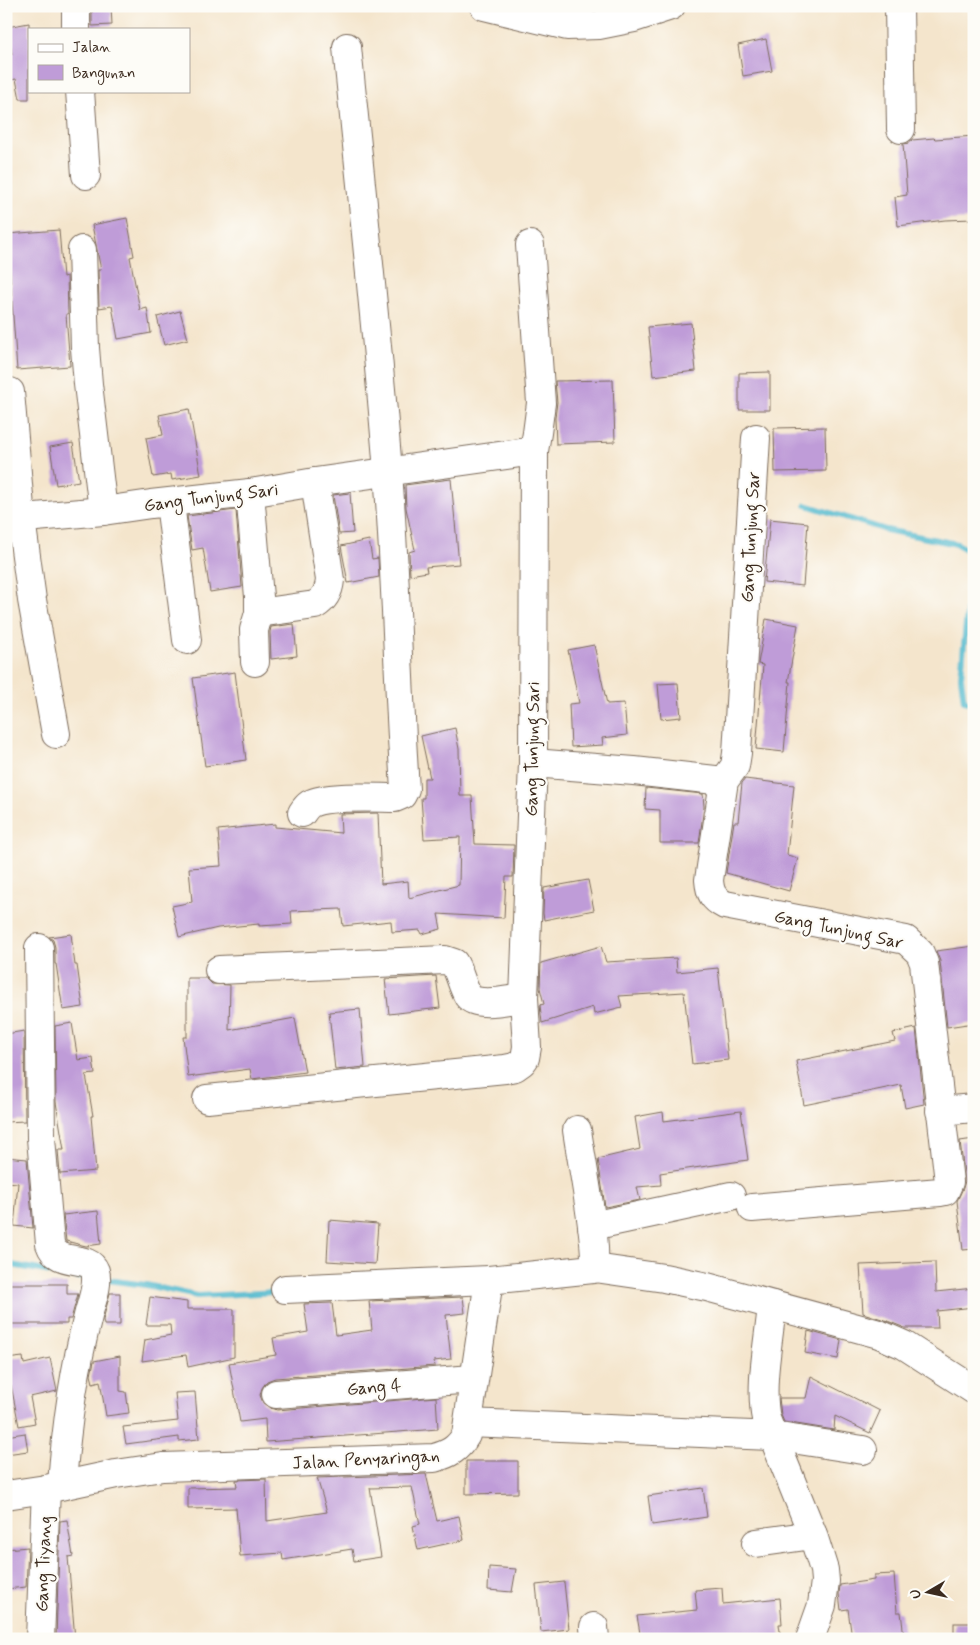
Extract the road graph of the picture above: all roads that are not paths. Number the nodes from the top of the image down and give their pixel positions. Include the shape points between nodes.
1 (76, 6) edge
2 (484, 6) edge
3 (671, 6) edge
4 (899, 6) edge
5 (76, 28) edge
6 (347, 47) dead end
7 (80, 92) edge
8 (900, 129) dead end
9 (86, 175) dead end
10 (530, 246) dead end
11 (82, 250) dead end
12 (10, 392) dead end
13 (756, 438) dead end
14 (534, 451) junction
15 (388, 471) junction
16 (315, 482) junction
17 (250, 493) junction
18 (170, 503) junction
19 (103, 511) junction
20 (14, 520) edge
21 (259, 613) junction
22 (187, 640) dead end
23 (255, 662) dead end
24 (56, 734) dead end
25 (533, 763) junction
26 (724, 781) junction
27 (302, 813) dead end
28 (39, 948) dead end
29 (219, 970) dead end
30 (524, 998) junction
31 (207, 1099) dead end
32 (974, 1108) edge
33 (940, 1111) junction
34 (577, 1130) dead end
35 (592, 1226) junction
36 (595, 1268) junction
37 (489, 1280) junction
38 (285, 1289) dead end
39 (772, 1306) junction
40 (473, 1380) junction
41 (974, 1390) edge
42 (276, 1394) dead end
43 (468, 1423) junction
44 (773, 1436) junction
45 (863, 1450) dead end
46 (54, 1487) junction
47 (6, 1495) edge
48 (813, 1535) junction
49 (756, 1543) dead end
50 (40, 1639) edge
51 (810, 1639) edge

1 - 5 street
2 - 3 street via 567,26 599,25
4 - 8 street
6 - 15 street
7 - 9 street
10 - 14 street, Gang Tunjung Sari via 541,403
11 - 19 street via 85,348
12 - 20 street
13 - 26 street, Gang Tunjung Sar via 736,766
14 - 15 street, Gang Tunjung Sari
14 - 25 street, Gang Tunjung Sari
15 - 16 street, Gang Tunjung Sari
15 - 27 street via 405,788 402,795 395,798 320,801 309,804
16 - 17 street, Gang Tunjung Sari
16 - 21 street via 330,580 326,595 315,605
17 - 18 street, Gang Tunjung Sari
17 - 21 street
18 - 19 street, Gang Tunjung Sari
18 - 22 street
19 - 20 street, Gang Tunjung Sari
20 - 24 street
21 - 23 street via 254,630
25 - 26 street
25 - 30 street, Gang Tunjung Sari
26 - 33 street, Gang Tunjung Sar via 710,892 726,905 906,940 914,946 924,963
28 - 46 street, Gang Tiyang via 41,1138 50,1244 58,1256 92,1266 96,1286 77,1355
29 - 30 street via 445,960 454,963 474,1001
30 - 31 street, Gang Tunjung Sari via 526,1058 515,1067
32 - 33 street
33 - 35 street via 948,1182 945,1191 742,1202
34 - 35 street
35 - 36 street
36 - 37 street
36 - 39 street via 708,1287
37 - 38 street
37 - 40 street, Jalan Penyaringan
39 - 41 street via 879,1334 904,1345
39 - 44 street via 764,1407
40 - 42 street, Gang 4
40 - 43 street, Jalan Penyaringan
43 - 44 street
43 - 46 street, Jalan Penyaringan via 460,1446 449,1454 434,1458 163,1467
44 - 45 street
44 - 48 street
46 - 47 street, Jalan Penyaringan
46 - 50 street, Gang Tiyang
48 - 49 street
48 - 51 street via 825,1580 822,1606

